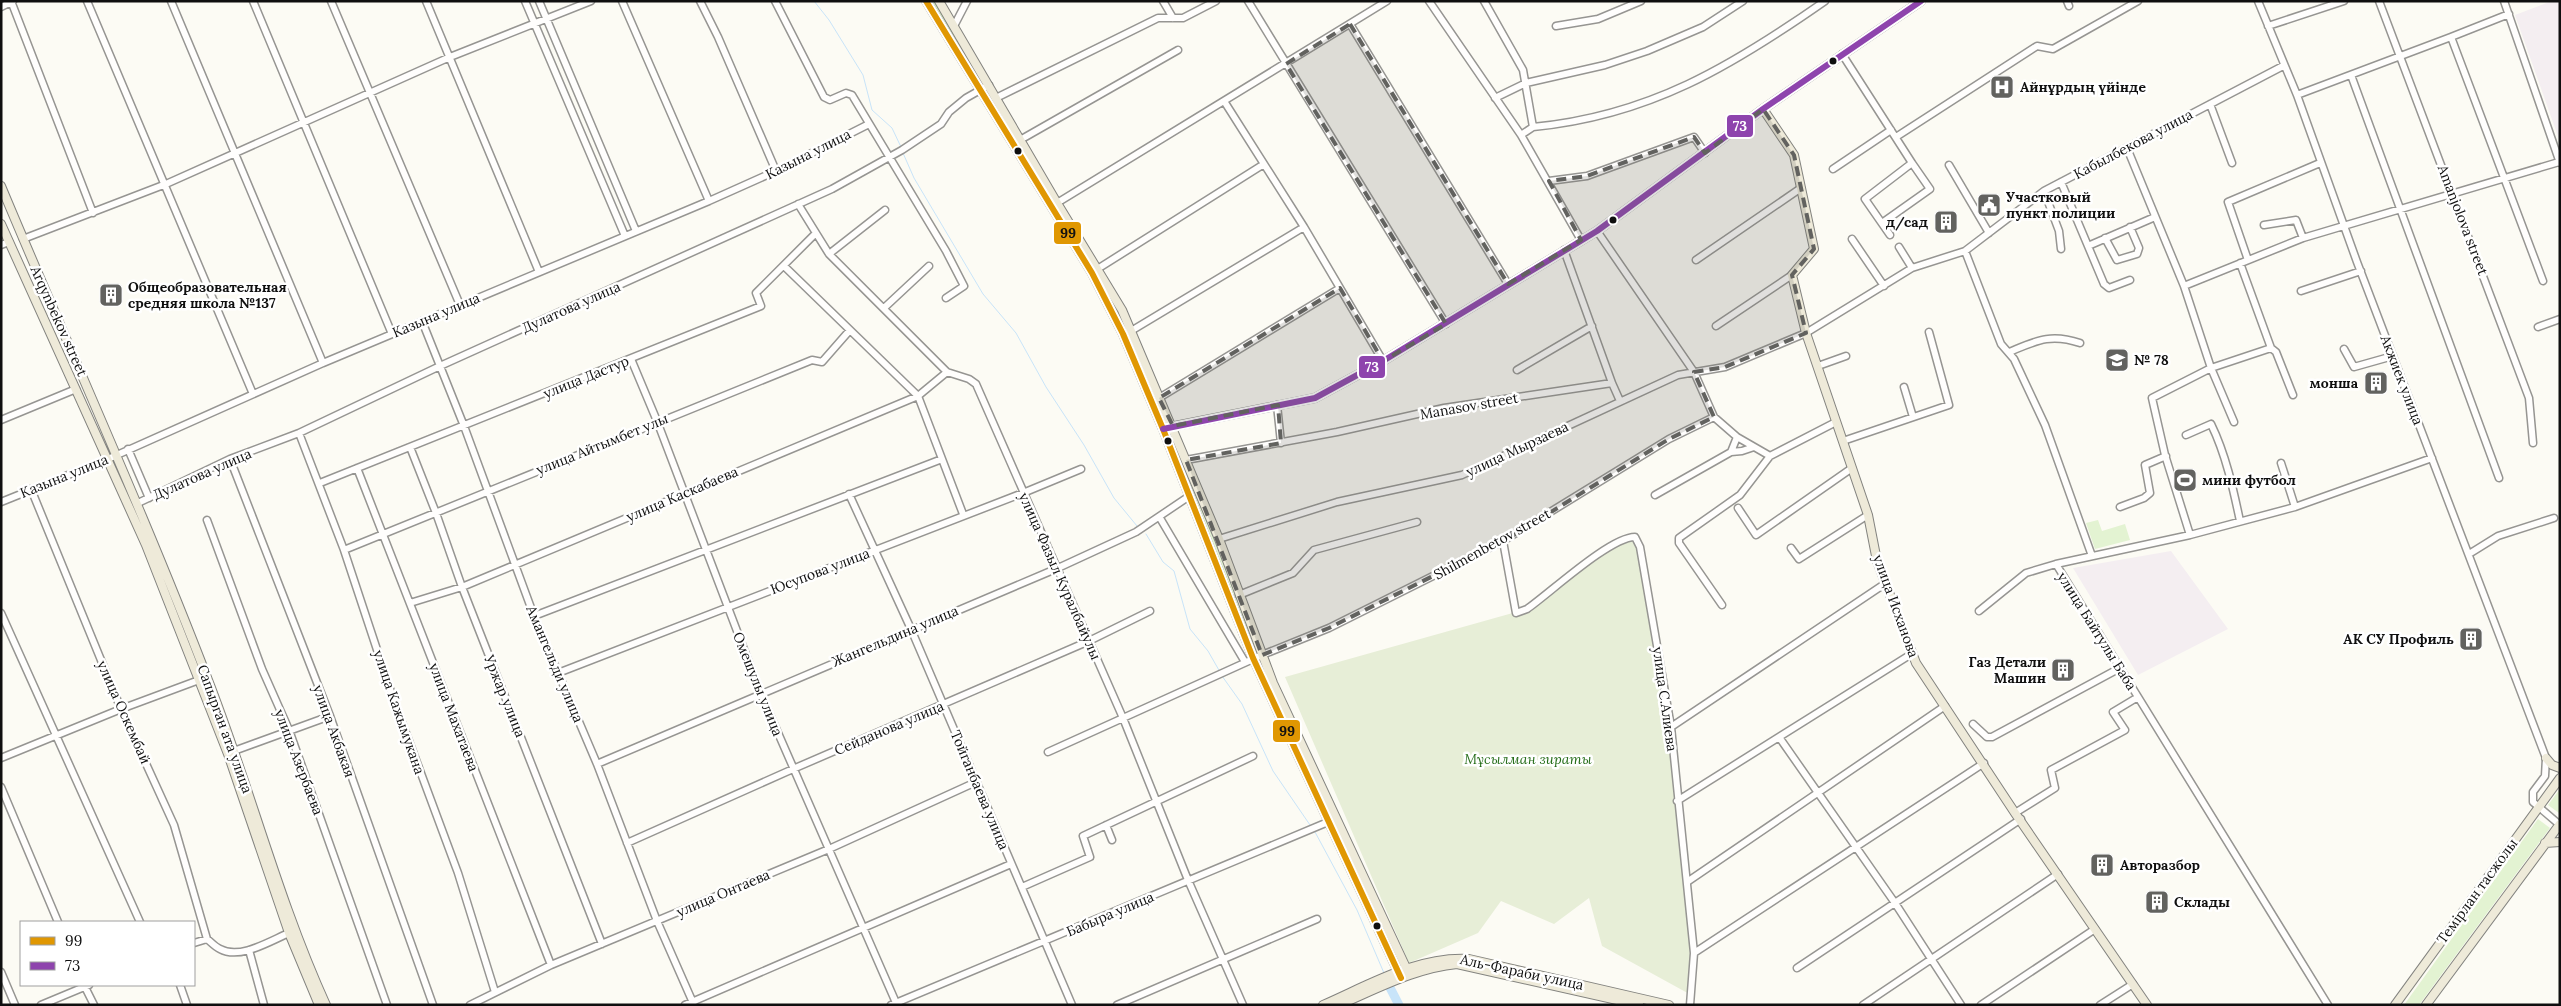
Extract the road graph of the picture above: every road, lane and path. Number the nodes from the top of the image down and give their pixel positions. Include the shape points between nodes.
1 (12, 1) edge
2 (87, 1) edge
3 (171, 1) edge
4 (253, 1) edge
5 (331, 1) edge
6 (426, 1) edge
7 (525, 1) edge
8 (539, 1) edge
9 (591, 1) edge
10 (622, 1) edge
11 (700, 1) edge
12 (775, 1) edge
13 (926, 1) edge
14 (939, 1) edge
15 (967, 1) edge
16 (1163, 1) edge
17 (1216, 1) edge
18 (1248, 1) edge
19 (1387, 1) edge
20 (1429, 1) edge
21 (1484, 1) edge
22 (1641, 1) edge
23 (1743, 1) edge
24 (1825, 1) edge
25 (1921, 1) edge
26 (2138, 1) edge
27 (2258, 1) edge
28 (2344, 1) edge
29 (2379, 1) edge
30 (2504, 1) edge
31 (2326, 4) edge
32 (1, 7) edge
33 (2509, 14) junction
34 (1173, 18) junction
35 (547, 19) junction
36 (534, 24) junction
37 (1350, 24) junction
38 (954, 26) junction
39 (1556, 26) dead end
40 (2268, 26) junction
41 (2451, 37) junction
42 (1178, 50) dead end
43 (1842, 54) junction
44 (2400, 56) junction
45 (450, 58) junction
46 (1286, 64) junction
47 (2283, 66) junction
48 (2351, 75) junction
49 (1526, 83) junction
50 (989, 86) junction
51 (979, 90) junction
52 (370, 94) junction
53 (2297, 95) junction
54 (996, 98) junction
55 (1495, 98) junction
56 (1224, 101) junction
57 (2210, 104) junction
58 (1763, 108) junction
59 (304, 123) junction
60 (869, 124) junction
61 (1533, 127) junction
62 (1891, 130) junction
63 (1521, 135) junction
64 (1896, 137) junction
65 (1020, 140) junction
66 (2127, 148) junction
67 (1705, 153) junction
68 (235, 154) junction
69 (891, 156) junction
70 (1912, 163) junction
71 (2232, 163) dead end
72 (2320, 163) junction
73 (2560, 163) edge
74 (1264, 164) junction
75 (1949, 165) dead end
76 (1834, 168) dead end
77 (776, 171) junction
78 (2505, 178) junction
79 (1549, 181) junction
80 (2061, 182) junction
81 (166, 184) junction
82 (1, 186) edge
83 (1801, 188) junction
84 (2044, 191) junction
85 (2453, 193) junction
86 (709, 201) junction
87 (1057, 203) junction
88 (798, 204) junction
89 (885, 210) dead end
90 (2402, 210) junction
91 (93, 213) junction
92 (2155, 217) junction
93 (1882, 223) junction
94 (1, 224) edge
95 (2264, 225) dead end
96 (2345, 226) junction
97 (1304, 227) junction
98 (2130, 228) junction
99 (636, 231) junction
100 (1597, 231) junction
101 (1989, 233) junction
102 (815, 234) junction
103 (1890, 235) dead end
104 (624, 236) junction
105 (2105, 238) junction
106 (2303, 238) junction
107 (23, 239) junction
108 (1852, 239) dead end
109 (1581, 240) junction
110 (5, 243) edge
111 (2088, 246) junction
112 (1899, 248) dead end
113 (2061, 249) dead end
114 (1564, 250) junction
115 (1965, 251) junction
116 (829, 254) junction
117 (1696, 260) dead end
118 (2248, 260) junction
119 (2240, 264) junction
120 (784, 266) junction
121 (928, 266) dead end
122 (1099, 268) junction
123 (1912, 268) junction
124 (2361, 271) junction
125 (539, 272) junction
126 (1792, 275) junction
127 (2130, 280) dead end
128 (2543, 281) dead end
129 (1508, 284) junction
130 (1884, 286) junction
131 (2184, 286) junction
132 (1340, 288) junction
133 (2301, 290) dead end
134 (946, 298) dead end
135 (460, 305) junction
136 (884, 308) junction
137 (1122, 310) junction
138 (1114, 316) junction
139 (2560, 319) edge
140 (422, 321) junction
141 (1446, 324) junction
142 (1592, 326) junction
143 (1716, 326) dead end
144 (2538, 327) dead end
145 (850, 330) junction
146 (1131, 331) junction
147 (1929, 332) dead end
148 (1806, 333) junction
149 (392, 334) junction
150 (2080, 343) dead end
151 (2271, 348) junction
152 (2344, 348) dead end
153 (2009, 352) junction
154 (1846, 356) dead end
155 (2393, 356) junction
156 (631, 359) junction
157 (1383, 361) junction
158 (323, 363) junction
159 (440, 366) junction
160 (1818, 366) junction
161 (2211, 368) junction
162 (1517, 370) dead end
163 (947, 372) junction
164 (1694, 372) junction
165 (1612, 383) junction
166 (1904, 387) dead end
167 (76, 389) junction
168 (254, 394) junction
169 (2293, 395) dead end
170 (918, 396) junction
171 (1159, 398) junction
172 (1620, 401) junction
173 (1277, 405) junction
174 (1714, 416) junction
175 (1913, 417) junction
176 (1, 420) edge
177 (657, 421) junction
178 (1836, 422) junction
179 (2234, 422) dead end
180 (464, 426) junction
181 (1173, 426) junction
182 (1163, 429) junction
183 (299, 433) junction
184 (2186, 435) dead end
185 (1737, 436) junction
186 (1843, 441) junction
187 (1281, 443) junction
188 (2533, 443) dead end
189 (410, 447) junction
190 (1754, 447) junction
191 (128, 449) junction
192 (1731, 452) junction
193 (117, 455) junction
194 (1770, 456) junction
195 (2166, 456) junction
196 (2432, 458) junction
197 (108, 459) junction
198 (942, 459) junction
199 (230, 460) junction
200 (1186, 460) junction
201 (2281, 463) dead end
202 (358, 468) junction
203 (1081, 468) dead end
204 (1852, 468) junction
205 (2499, 478) dead end
206 (320, 483) junction
207 (31, 489) junction
208 (488, 491) junction
209 (683, 493) junction
210 (1023, 493) junction
211 (849, 494) junction
212 (1655, 495) dead end
213 (1188, 497) junction
214 (149, 498) junction
215 (1, 502) edge
216 (138, 504) junction
217 (2120, 507) dead end
218 (2294, 507) junction
219 (1738, 508) dead end
220 (436, 513) junction
221 (963, 514) junction
222 (1868, 515) junction
223 (1160, 518) junction
224 (2554, 518) dead end
225 (207, 520) dead end
226 (2240, 521) junction
227 (1417, 522) dead end
228 (384, 535) junction
229 (2190, 535) junction
230 (1219, 539) junction
231 (1502, 541) junction
232 (1791, 548) dead end
233 (705, 549) junction
234 (344, 550) junction
235 (874, 550) junction
236 (2469, 554) junction
237 (2092, 556) junction
238 (514, 564) junction
239 (2056, 564) junction
240 (1058, 568) junction
241 (1886, 583) junction
242 (462, 587) junction
243 (1239, 595) junction
244 (410, 604) junction
245 (1722, 604) dead end
246 (727, 607) junction
247 (1150, 610) dead end
248 (1979, 611) dead end
249 (1, 613) edge
250 (534, 616) junction
251 (911, 629) junction
252 (1090, 641) junction
253 (1913, 653) junction
254 (1262, 655) junction
255 (1253, 658) junction
256 (1245, 662) junction
257 (2120, 668) junction
258 (558, 673) junction
259 (199, 680) junction
260 (761, 694) junction
261 (2138, 697) junction
262 (943, 706) junction
263 (1945, 706) junction
264 (121, 709) junction
265 (330, 716) junction
266 (1123, 718) junction
267 (1973, 724) dead end
268 (1671, 727) junction
269 (289, 730) junction
270 (54, 735) junction
271 (1779, 736) junction
272 (231, 752) junction
273 (1048, 752) dead end
274 (1253, 756) dead end
275 (1, 758) edge
276 (2546, 758) junction
277 (1984, 763) junction
278 (597, 764) junction
279 (793, 768) junction
280 (2560, 768) edge
281 (2560, 778) edge
282 (976, 782) junction
283 (1, 787) edge
284 (1818, 793) junction
285 (1677, 801) junction
286 (1157, 802) junction
287 (2539, 808) junction
288 (2018, 816) junction
289 (1328, 822) junction
290 (2560, 824) edge
291 (1106, 825) junction
292 (1112, 840) dead end
293 (2560, 842) edge
294 (627, 843) junction
295 (2545, 844) junction
296 (1855, 847) junction
297 (829, 849) junction
298 (1011, 864) junction
299 (2058, 874) junction
300 (1188, 880) junction
301 (1687, 882) junction
302 (1022, 887) junction
303 (1895, 903) junction
304 (1317, 919) dead end
305 (58, 921) edge
306 (140, 921) edge
307 (657, 921) junction
308 (863, 927) junction
309 (2095, 929) junction
310 (289, 933) junction
311 (207, 939) junction
312 (1045, 941) junction
313 (195, 943) edge
314 (602, 944) junction
315 (249, 950) junction
316 (1694, 953) junction
317 (1224, 958) junction
318 (1931, 959) junction
319 (551, 965) junction
320 (1797, 968) dead end
321 (1, 972) edge
322 (1400, 975) junction
323 (2133, 984) junction
324 (1378, 985) junction
325 (84, 986) edge
326 (86, 986) edge
327 (180, 986) edge
328 (495, 992) junction
329 (484, 1002) edge
330 (693, 1003) edge
331 (894, 1004) edge
332 (16, 1005) edge
333 (41, 1005) edge
334 (94, 1005) edge
335 (187, 1005) edge
336 (264, 1005) edge
337 (319, 1005) edge
338 (326, 1005) edge
339 (387, 1005) edge
340 (433, 1005) edge
341 (470, 1005) edge
342 (685, 1005) edge
343 (1072, 1005) edge
344 (1117, 1005) edge
345 (1243, 1005) edge
346 (1323, 1005) edge
347 (1339, 1005) edge
348 (1639, 1005) edge
349 (1670, 1005) edge
350 (1690, 1005) edge
351 (1863, 1005) edge
352 (1961, 1005) edge
353 (1981, 1005) edge
354 (2100, 1005) edge
355 (2147, 1005) edge
356 (2328, 1005) edge
357 (2395, 1005) edge
358 (2426, 1005) edge

1 - 32 street
1 - 91 street
2 - 81 street
3 - 68 street
4 - 59 street
5 - 52 street
6 - 45 street
7 - 36 street
8 - 35 street
9 - 35 street
10 - 86 street
11 - 77 street
12 - 60 street via 824,97 830,100 849,93
13 - 51 main road
14 - 38 main road
15 - 38 street
16 - 34 street
17 - 34 street via 1183,18
18 - 46 street
19 - 37 street
20 - 55 street
21 - 49 street via 1523,70
22 - 39 street via 1598,19
23 - 49 street via 1703,27 1647,51 1605,65
24 - 61 street via 1732,63 1653,99 1592,119
25 - 43 main road
26 - 64 street via 2053,49 2037,46
27 - 40 street, Акжиек улица
28 - 31 street
29 - 44 street, Amanjolova street
30 - 33 street
31 - 40 street
33 - 41 street
33 - 73 street
34 - 54 street via 1158,18
35 - 36 street
35 - 99 street
36 - 45 street
36 - 104 street
37 - 46 street
37 - 129 street
38 - 50 main road
40 - 47 street, Акжиек улица
41 - 44 street
41 - 78 street
42 - 65 street
43 - 58 main road
43 - 62 street
44 - 48 street
44 - 85 street, Amanjolova street
45 - 52 street
45 - 125 street
46 - 56 street
46 - 141 street
47 - 53 street, Акжиек улица
47 - 57 street, Кабылбекова улица
48 - 53 street
48 - 90 street
49 - 55 street
49 - 61 street
50 - 51 street, Дулатова улица
50 - 54 main road
51 - 69 street, Дулатова улица via 949,112 940,124
51 - 138 main road via 1092,273
52 - 59 street
52 - 135 street
53 - 72 street, Акжиек улица
54 - 65 main road
55 - 63 street
56 - 74 street
56 - 87 street
57 - 66 street, Кабылбекова улица
57 - 71 street
58 - 67 main road
58 - 83 main road via 1794,155
59 - 68 street
59 - 149 street
60 - 69 street
60 - 77 street, Казына улица
61 - 63 street
62 - 64 street
62 - 76 street
63 - 79 street
64 - 70 street
65 - 87 main road
66 - 80 street, Кабылбекова улица
66 - 92 street
67 - 79 street via 1694,137 1587,176
67 - 100 main road
68 - 81 street
68 - 158 street
69 - 88 street, Дулатова улица
69 - 134 street via 964,283 962,289
70 - 93 street via 1865,199
70 - 93 street via 1930,189
72 - 96 street, Акжиек улица
72 - 118 street via 2228,202
73 - 78 street
74 - 97 street
74 - 122 street
75 - 101 street
77 - 86 street, Казына улица
78 - 85 street
78 - 128 street
79 - 109 street
80 - 84 street, Кабылбекова улица
80 - 111 street
81 - 91 street
81 - 168 street
82 - 107 main road, Arqynbekov street
83 - 117 street
83 - 126 main road via 1814,249
84 - 101 street, Кабылбекова улица
84 - 113 street via 2059,232
85 - 90 street
85 - 188 street, Amanjolova street via 2529,398
86 - 99 street, Казына улица
87 - 122 main road
88 - 102 street, улица Фазыл Куралбайулы
88 - 159 street, Дулатова улица
89 - 116 street
90 - 96 street
90 - 205 street
91 - 107 street
92 - 98 street
92 - 131 street
93 - 103 street
94 - 110 main road, Arqynbekov street
95 - 106 street via 2296,220
96 - 106 street
96 - 124 street, Акжиек улица
97 - 132 street
97 - 146 street
98 - 105 street
98 - 105 street via 2139,248 2136,254 2117,260
99 - 104 street, Казына улица
100 - 109 main road
100 - 164 street
101 - 115 street, Кабылбекова улица
102 - 116 street, улица Фазыл Куралбайулы
102 - 120 street, улица Дастур
104 - 125 street, Казына улица
105 - 111 street
106 - 118 street
107 - 193 main road, Arqynbekov street
108 - 130 street
109 - 114 main road
110 - 167 main road, Arqynbekov street
111 - 127 street via 2104,284 2109,288
112 - 123 street
114 - 129 main road
114 - 142 street
115 - 123 street, Кабылбекова улица
115 - 153 street via 2001,344
116 - 136 street, улица Фазыл Куралбайулы
118 - 119 street
119 - 131 street
119 - 151 street
120 - 145 street
120 - 156 street, улица Дастур via 756,293 761,306
121 - 136 street
122 - 137 main road
123 - 130 street, Кабылбекова улица
124 - 133 street
124 - 155 street, Акжиек улица
125 - 135 street, Казына улица
126 - 143 street
126 - 148 main road, улица Исханова
129 - 141 main road
130 - 148 street, Кабылбекова улица
131 - 161 street
132 - 157 street
132 - 171 street
135 - 140 street, Казына улица
136 - 163 street, улица Фазыл Куралбайулы
137 - 138 main road
137 - 146 main road
138 - 182 main road
139 - 144 street
140 - 149 street, Казына улица
140 - 159 street, Амангельди улица
141 - 157 main road
142 - 162 street
142 - 165 street
145 - 170 street
145 - 177 street, улица Айтымбет улы via 822,362 812,360
146 - 171 main road
147 - 175 street via 1949,405
148 - 160 main road, улица Исханова
148 - 164 street, улица Мырзаева via 1725,367
149 - 158 street, Казына улица
150 - 153 street via 2046,338
151 - 161 street
151 - 169 street via 2276,352
152 - 155 street via 2354,367
153 - 237 street via 2045,425
154 - 160 street
155 - 196 street, Акжиек улица
156 - 177 street, Омешулы улица
156 - 180 street, улица Дастур
157 - 173 main road via 1315,398
158 - 168 street, Казына улица
159 - 180 street, Амангельди улица
159 - 183 street, Дулатова улица
160 - 178 main road, улица Исханова
161 - 179 street
161 - 195 street via 2152,398
163 - 170 street, улица Каскабаева
163 - 210 street, улица Фазыл Куралбайулы via 976,384
164 - 172 street, улица Мырзаева via 1678,375
164 - 174 street
165 - 172 street
165 - 187 street, Manasov street via 1444,408
166 - 175 street
167 - 176 street
167 - 197 main road, Arqynbekov street
168 - 191 street, Казына улица
170 - 198 street
170 - 209 street, улица Каскабаева
171 - 181 main road
172 - 230 street, улица Мырзаева via 1462,475 1337,502
173 - 181 main road
173 - 187 street
174 - 185 street
174 - 231 street, Shilmenbetov street via 1669,439
175 - 186 street
177 - 208 street, улица Айтымбет улы
177 - 209 street, Омешулы улица
178 - 186 main road, улица Исханова
178 - 194 street
180 - 189 street, улица Дастур
180 - 208 street, Амангельди улица
181 - 182 main road
181 - 200 main road
182 - 213 main road
183 - 199 street, Дулатова улица
183 - 206 street, улица Кажымукана
184 - 226 street via 2211,424 2219,440
185 - 190 street
185 - 192 street
186 - 204 main road, улица Исханова
187 - 200 street, Manasov street
189 - 202 street, улица Дастур
189 - 220 street, Уржар улица
190 - 192 street
190 - 194 street
191 - 193 street, Казына улица
191 - 214 street
192 - 212 street
193 - 197 street, Казына улица
193 - 216 main road, Сапырган ата улица
194 - 245 street via 1740,495 1679,538
195 - 217 street via 2145,465 2150,492 2144,498
195 - 229 street
196 - 218 street, улица Байтулы Баба
196 - 236 street, Акжиек улица
197 - 207 street, Казына улица
197 - 259 main road, Сапырган ата улица
198 - 211 street
198 - 221 street
199 - 214 street, Дулатова улица
199 - 265 street, улица Акбакая
200 - 230 main road
201 - 218 street
202 - 206 street, улица Дастур
202 - 228 street, улица Махатаева
203 - 210 street, Юсупова улица
204 - 219 street via 1756,535
204 - 222 main road, улица Исханова
206 - 234 street, улица Кажымукана
207 - 215 street, Казына улица
207 - 264 street, улица Оскембай
208 - 220 street, улица Айтымбет улы
208 - 238 street, Амангельди улица
209 - 233 street, Омешулы улица
209 - 238 street, улица Каскабаева
210 - 221 street, Юсупова улица
210 - 240 street, улица Фазыл Куралбайулы
211 - 233 street
211 - 235 street, Тойганбаева улица
213 - 223 street, Жангельдина улица
213 - 255 main road
214 - 216 street, Дулатова улица
216 - 272 main road, Сапырган ата улица
218 - 226 street, улица Байтулы Баба
220 - 228 street, улица Айтымбет улы
220 - 242 street, Уржар улица
221 - 235 street, Юсупова улица
222 - 232 street via 1799,558
222 - 241 main road, улица Исханова via 1877,561
223 - 240 street, Жангельдина улица
223 - 256 street
224 - 236 street via 2498,536
225 - 269 street, улица Азербаева via 262,669
226 - 229 street, улица Байтулы Баба
227 - 243 street via 1314,550 1293,573
228 - 234 street, улица Айтымбет улы
228 - 244 street, улица Махатаева
229 - 237 street, улица Байтулы Баба
230 - 243 main road
231 - 254 street, Shilmenbetov street via 1329,628
231 - 268 street, улица С.Алиева via 1516,613 1527,609 1606,548 1625,537 1635,537 1640,547
233 - 246 street, Омешулы улица
233 - 250 street
234 - 328 street, улица Кажымукана via 393,698 458,873
235 - 246 street, Юсупова улица
235 - 251 street, Тойганбаева улица
236 - 276 street, Акжиек улица
237 - 239 street, улица Байтулы Баба
238 - 242 street, улица Каскабаева
238 - 250 street, Амангельди улица
239 - 248 street via 2026,573
239 - 257 street, улица Байтулы Баба
240 - 251 street, Жангельдина улица
240 - 252 street, улица Фазыл Куралбайулы
241 - 253 main road, улица Исханова
241 - 268 street
242 - 244 street, улица Каскабаева
242 - 314 street, Уржар улица
243 - 254 main road
244 - 319 street, улица Махатаева
246 - 258 street, Юсупова улица
246 - 260 street, Омешулы улица
247 - 252 street, Сейданова улица
249 - 270 street
250 - 258 street, Амангельди улица
251 - 260 street, Жангельдина улица
251 - 262 street, Тойганбаева улица
252 - 262 street, Сейданова улица
252 - 266 street, улица Фазыл Куралбайулы
253 - 263 main road, улица Исханова via 1916,663
253 - 271 street
254 - 255 street, Shilmenbetov street
254 - 322 main road
255 - 256 street, Shilmenbetov street
255 - 289 main road
256 - 266 street, Shilmenbetov street
257 - 261 street, улица Байтулы Баба
257 - 267 street via 1992,737 1987,737
258 - 278 street, Амангельди улица
259 - 264 street
259 - 272 main road, Сапырган ата улица
260 - 278 street, Жангельдина улица
260 - 279 street, Омешулы улица
261 - 288 street via 2113,712 2125,730 2051,770 2055,788
261 - 356 street, улица Байтулы Баба
262 - 279 street, Сейданова улица
262 - 282 street, Тойганбаева улица
263 - 277 main road, улица Исханова
263 - 284 street
264 - 270 street
264 - 311 street, улица Оскембай via 174,825
265 - 269 street
265 - 340 street, улица Акбакая
266 - 273 street, Shilmenbetov street
266 - 286 street, улица Фазыл Куралбайулы
268 - 285 street, улица С.Алиева
269 - 272 street
269 - 339 street, улица Азербаева
270 - 275 street
270 - 306 street
271 - 284 street
271 - 285 street
272 - 310 main road, Сапырган ата улица
272 - 338 main road, Сапырган ата улица via 295,932
274 - 286 street
276 - 280 main road
276 - 287 street via 2544,776 2532,796
277 - 288 main road, улица Исханова
277 - 296 street
278 - 294 street, Амангельди улица
279 - 294 street, Сейданова улица
279 - 297 street, Омешулы улица
281 - 287 main road, Темірлан тасжолы
282 - 297 street, улица Онтаева
282 - 298 street, Тойганбаева улица
283 - 305 street
284 - 296 street
284 - 301 street
285 - 301 street, улица С.Алиева
286 - 291 street
286 - 300 street, улица Фазыл Куралбайулы
287 - 290 street
287 - 357 main road, Темірлан тасжолы
288 - 299 main road, улица Исханова
288 - 303 street
289 - 300 street, Бабыра улица
289 - 322 main road
290 - 295 main road, Темірлан тасжолы
291 - 292 street
291 - 302 street via 1083,836 1090,857
293 - 295 main road
294 - 307 street, Амангельди улица
295 - 358 main road, Темірлан тасжолы
296 - 303 street
296 - 316 street
297 - 307 street, улица Онтаева
297 - 308 street, Омешулы улица
298 - 302 street, Тойганбаева улица
298 - 308 street
299 - 309 main road, улица Исханова
299 - 318 street
300 - 312 street, Бабыра улица
300 - 317 street, улица Фазыл Куралбайулы
301 - 316 street, улица С.Алиева
302 - 312 street, Тойганбаева улица
303 - 318 street
303 - 320 street
304 - 317 street
307 - 314 street, улица Онтаева
307 - 330 street, Амангельди улица
308 - 330 street
308 - 331 street, Омешулы улица
309 - 323 main road, улица Исханова
309 - 353 street
310 - 315 street
310 - 337 main road, Сапырган ата улица
311 - 313 street
311 - 315 street via 220,950
312 - 331 street, Бабыра улица
312 - 343 street, Тойганбаева улица
314 - 319 street, улица Онтаева
315 - 336 street
316 - 350 street, улица С.Алиева
317 - 344 street
317 - 345 street, улица Фазыл Куралбайулы
318 - 351 street
318 - 352 street
319 - 328 street, улица Онтаева
321 - 332 street
322 - 324 main road, Аль-Фараби улица
322 - 348 main road, Аль-Фараби улица via 1441,966 1468,965
322 - 349 main road, Аль-Фараби улица via 1440,959 1469,959
323 - 354 street
323 - 355 main road, улица Исханова
324 - 346 main road
324 - 347 main road
325 - 333 street
326 - 334 street
327 - 335 street
328 - 329 street, улица Онтаева
329 - 341 street, улица Онтаева
330 - 342 street

